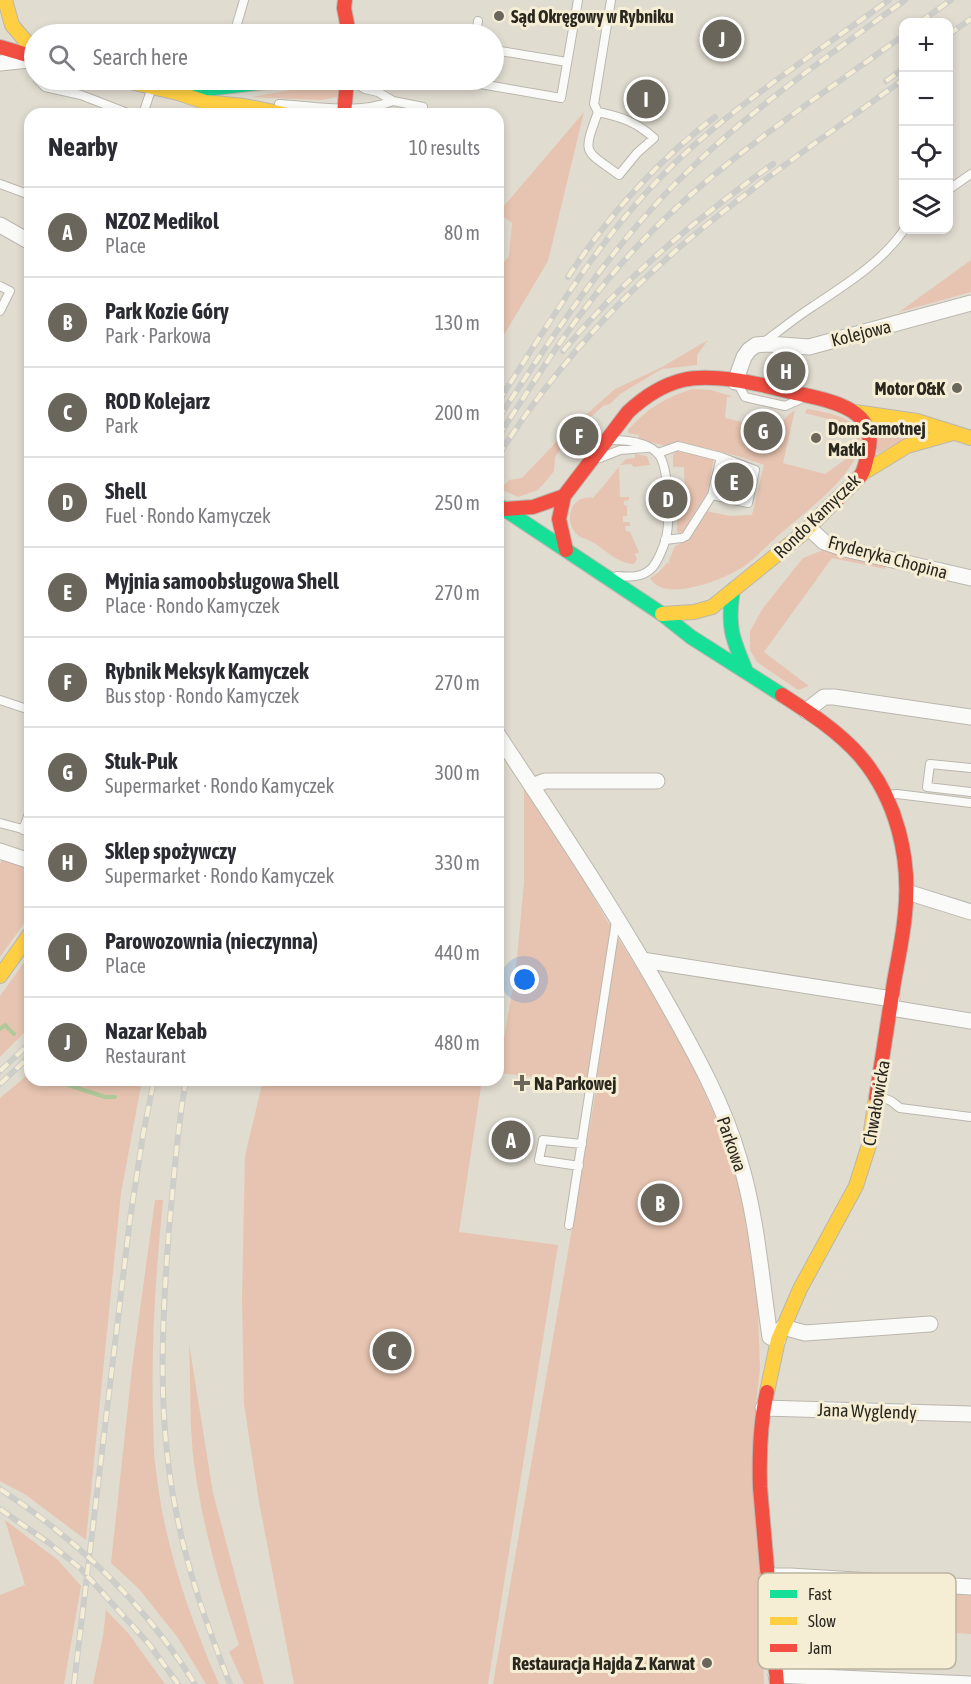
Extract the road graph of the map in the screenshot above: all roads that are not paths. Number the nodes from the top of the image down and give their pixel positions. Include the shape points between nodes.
1 (4, 0) edge
2 (244, 0) edge
3 (578, 0) edge
4 (611, 0) edge
5 (345, 4) edge
6 (0, 5) edge
7 (551, 16) dead end
8 (575, 20) junction
9 (478, 21) dead end
10 (237, 24) edge
11 (341, 24) edge
12 (348, 24) edge
13 (478, 24) edge
14 (24, 39) edge
15 (0, 47) edge
16 (504, 52) edge
17 (24, 55) edge
18 (24, 59) edge
19 (567, 62) junction
20 (0, 63) edge
21 (504, 88) edge
22 (58, 90) edge
23 (151, 90) edge
24 (165, 90) edge
25 (192, 90) edge
26 (348, 90) edge
27 (371, 90) edge
28 (178, 93) junction
29 (393, 101) junction
30 (244, 106) junction
31 (115, 108) edge
32 (145, 108) edge
33 (254, 108) edge
34 (349, 108) edge
35 (423, 108) edge
36 (598, 112) junction
37 (971, 174) edge
38 (0, 184) edge
39 (953, 187) edge
40 (24, 193) edge
41 (0, 225) edge
42 (901, 234) edge
43 (24, 239) edge
44 (0, 286) edge
45 (971, 303) edge
46 (0, 311) edge
47 (762, 344) junction
48 (735, 382) junction
49 (855, 412) junction
50 (953, 433) junction
51 (971, 438) edge
52 (606, 440) junction
53 (648, 447) junction
54 (658, 453) junction
55 (721, 457) junction
56 (591, 461) junction
57 (731, 461) junction
58 (863, 473) junction
59 (712, 495) junction
60 (564, 496) junction
61 (723, 498) junction
62 (504, 511) edge
63 (504, 513) edge
64 (809, 528) junction
65 (665, 540) junction
66 (566, 550) junction
67 (606, 576) junction
68 (971, 578) edge
69 (733, 590) junction
70 (662, 614) junction
71 (746, 671) junction
72 (0, 700) edge
73 (24, 708) edge
74 (806, 711) junction
75 (971, 717) edge
76 (504, 744) edge
77 (971, 768) edge
78 (657, 781) dead end
79 (532, 786) junction
80 (927, 787) junction
81 (971, 792) edge
82 (887, 795) junction
83 (918, 797) junction
84 (971, 803) edge
85 (0, 823) edge
86 (24, 829) edge
87 (0, 851) edge
88 (24, 859) edge
89 (907, 892) junction
90 (971, 912) edge
91 (616, 917) junction
92 (24, 942) edge
93 (642, 960) junction
94 (0, 976) edge
95 (892, 1004) junction
96 (971, 1021) edge
97 (878, 1095) junction
98 (971, 1117) edge
99 (582, 1144) junction
100 (579, 1166) junction
101 (569, 1225) dead end
102 (930, 1324) dead end
103 (781, 1334) junction
104 (763, 1408) junction
105 (971, 1414) edge
106 (768, 1573) edge
107 (956, 1586) edge
108 (971, 1587) edge
109 (777, 1679) edge
110 (970, 1684) edge

1 - 6 main road
1 - 14 main road via 12,25
2 - 10 lane
3 - 8 lane
4 - 36 lane via 594,104
5 - 11 main road
5 - 12 main road
7 - 8 lane
8 - 19 lane
9 - 13 lane
15 - 17 main road
16 - 19 lane
18 - 20 street
19 - 21 lane via 561,98
22 - 31 lane
23 - 32 lane
24 - 28 main road
25 - 28 main road
26 - 34 main road
27 - 29 lane
28 - 30 main road via 205,102
29 - 34 lane via 378,107
29 - 35 lane
30 - 33 main road
30 - 34 lane
36 - 36 lane via 640,125 654,138 619,176 598,162 588,147
37 - 39 lane
38 - 40 lane
41 - 43 street
42 - 47 lane via 851,282
44 - 46 lane via 10,291
45 - 47 street, Kolejowa via 808,346
47 - 48 street via 749,350
48 - 49 main road via 805,395
48 - 52 main road via 684,380 665,387 634,406
49 - 50 main road via 917,421
49 - 58 main road, Rondo Kamyczek via 869,431 870,446
50 - 51 main road
50 - 58 main road via 907,446
52 - 53 lane
52 - 56 main road
53 - 54 lane
53 - 56 lane via 620,450
54 - 55 lane via 678,446
54 - 65 lane via 665,474
55 - 57 lane
55 - 59 lane
56 - 60 main road
57 - 61 lane
57 - 61 lane via 745,467 737,501
58 - 64 main road, Rondo Kamyczek
59 - 61 lane
59 - 65 lane via 686,536
60 - 62 main road via 533,507
60 - 66 main road via 559,519
63 - 66 main road
64 - 68 street, Fryderyka Chopina via 824,542 838,547
64 - 69 main road, Rondo Kamyczek
65 - 67 lane via 652,567 641,575
66 - 67 main road
67 - 70 main road
69 - 70 main road, Rondo Kamyczek via 712,607
69 - 71 main road via 728,628
70 - 71 main road, Chwałowicka via 678,630
71 - 74 main road, Chwałowicka
72 - 73 lane
74 - 75 street via 824,697 834,697
74 - 82 main road, Chwałowicka via 852,747
76 - 79 street, Parkowa
77 - 80 lane via 930,764
78 - 79 street via 544,781
79 - 91 street, Parkowa
80 - 81 lane
80 - 83 lane
82 - 83 lane
82 - 89 main road, Chwałowicka via 903,844
83 - 84 lane
85 - 86 lane
87 - 88 street
89 - 90 street
89 - 95 main road, Chwałowicka
91 - 93 street, Parkowa
91 - 99 lane
92 - 94 main road
93 - 95 street via 776,979
93 - 103 street, Parkowa via 717,1100 739,1157 758,1241 770,1337
95 - 96 street
95 - 97 main road, Chwałowicka
97 - 98 lane via 900,1108
97 - 103 main road, Chwałowicka via 870,1145 856,1186 800,1289
99 - 100 lane
99 - 100 lane via 543,1140 539,1160
100 - 101 lane
102 - 103 street
103 - 104 main road, Chwałowicka
104 - 105 street, Jana Wyglendy
104 - 106 main road, Chwałowicka via 759,1470
107 - 108 street
109 - 110 street

